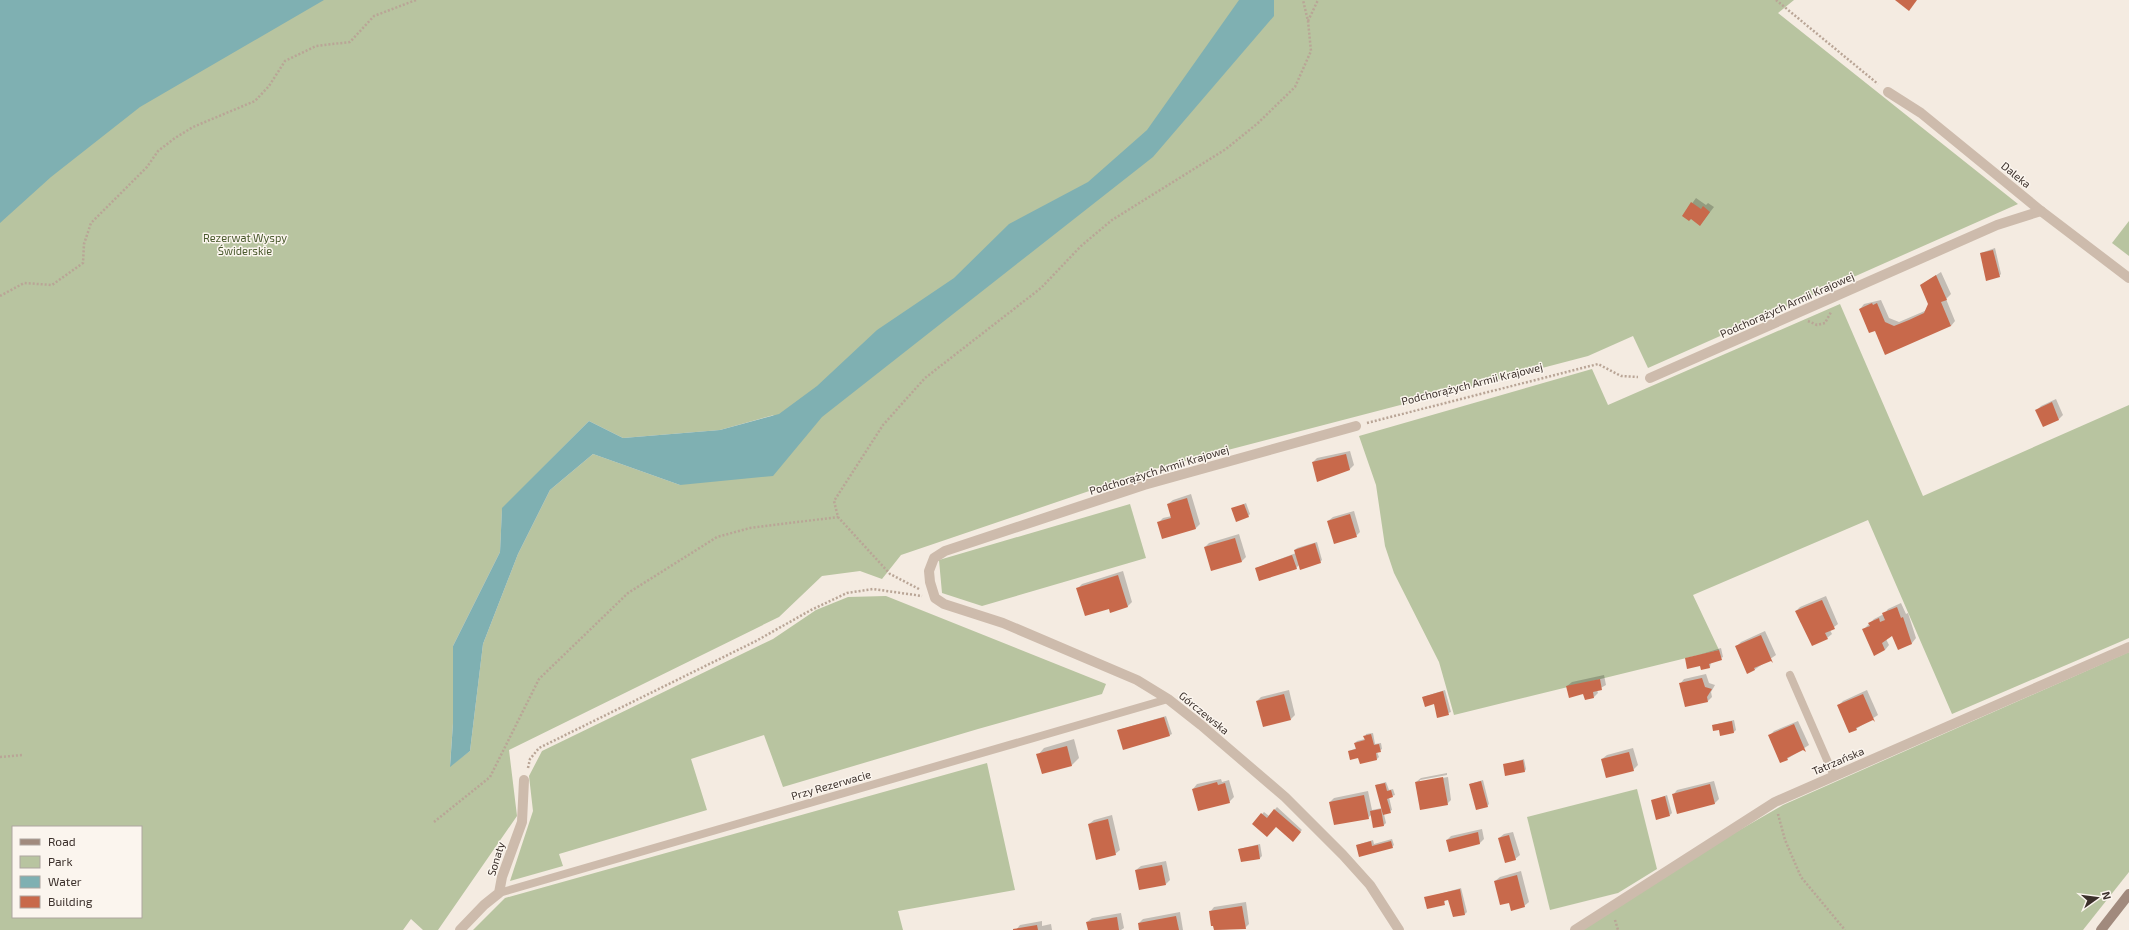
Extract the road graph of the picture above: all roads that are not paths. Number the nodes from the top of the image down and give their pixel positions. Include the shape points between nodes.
1 (1888, 92) road end
2 (2042, 211) junction
3 (2129, 278) edge
4 (1650, 378) road end
5 (1356, 426) road end
6 (935, 598) joint
7 (2129, 646) edge
8 (1790, 676) dead end
9 (1168, 698) junction
10 (1834, 776) junction
11 (524, 780) road end
12 (499, 893) junction
13 (2129, 894) edge
14 (460, 930) edge
15 (1399, 930) edge
16 (1574, 930) edge
17 (2101, 930) edge

1 - 2 street, Daleka via 1921,113
2 - 3 street, Daleka
2 - 4 street, Podchorążych Armii Krajowej via 1997,225
5 - 6 street, Podchorążych Armii Krajowej via 1144,485 945,551 934,558 929,571
6 - 9 street, Górczewska via 944,604 1003,623 1130,677
7 - 10 street, Tatrzańska
8 - 10 lane
9 - 12 lane, Przy Rezerwacie
9 - 15 street, Górczewska via 1286,797 1370,885
10 - 16 street, Tatrzańska via 1775,802
11 - 12 street, Sonaty via 522,822 502,877
12 - 14 street, Sonaty
13 - 17 main road

